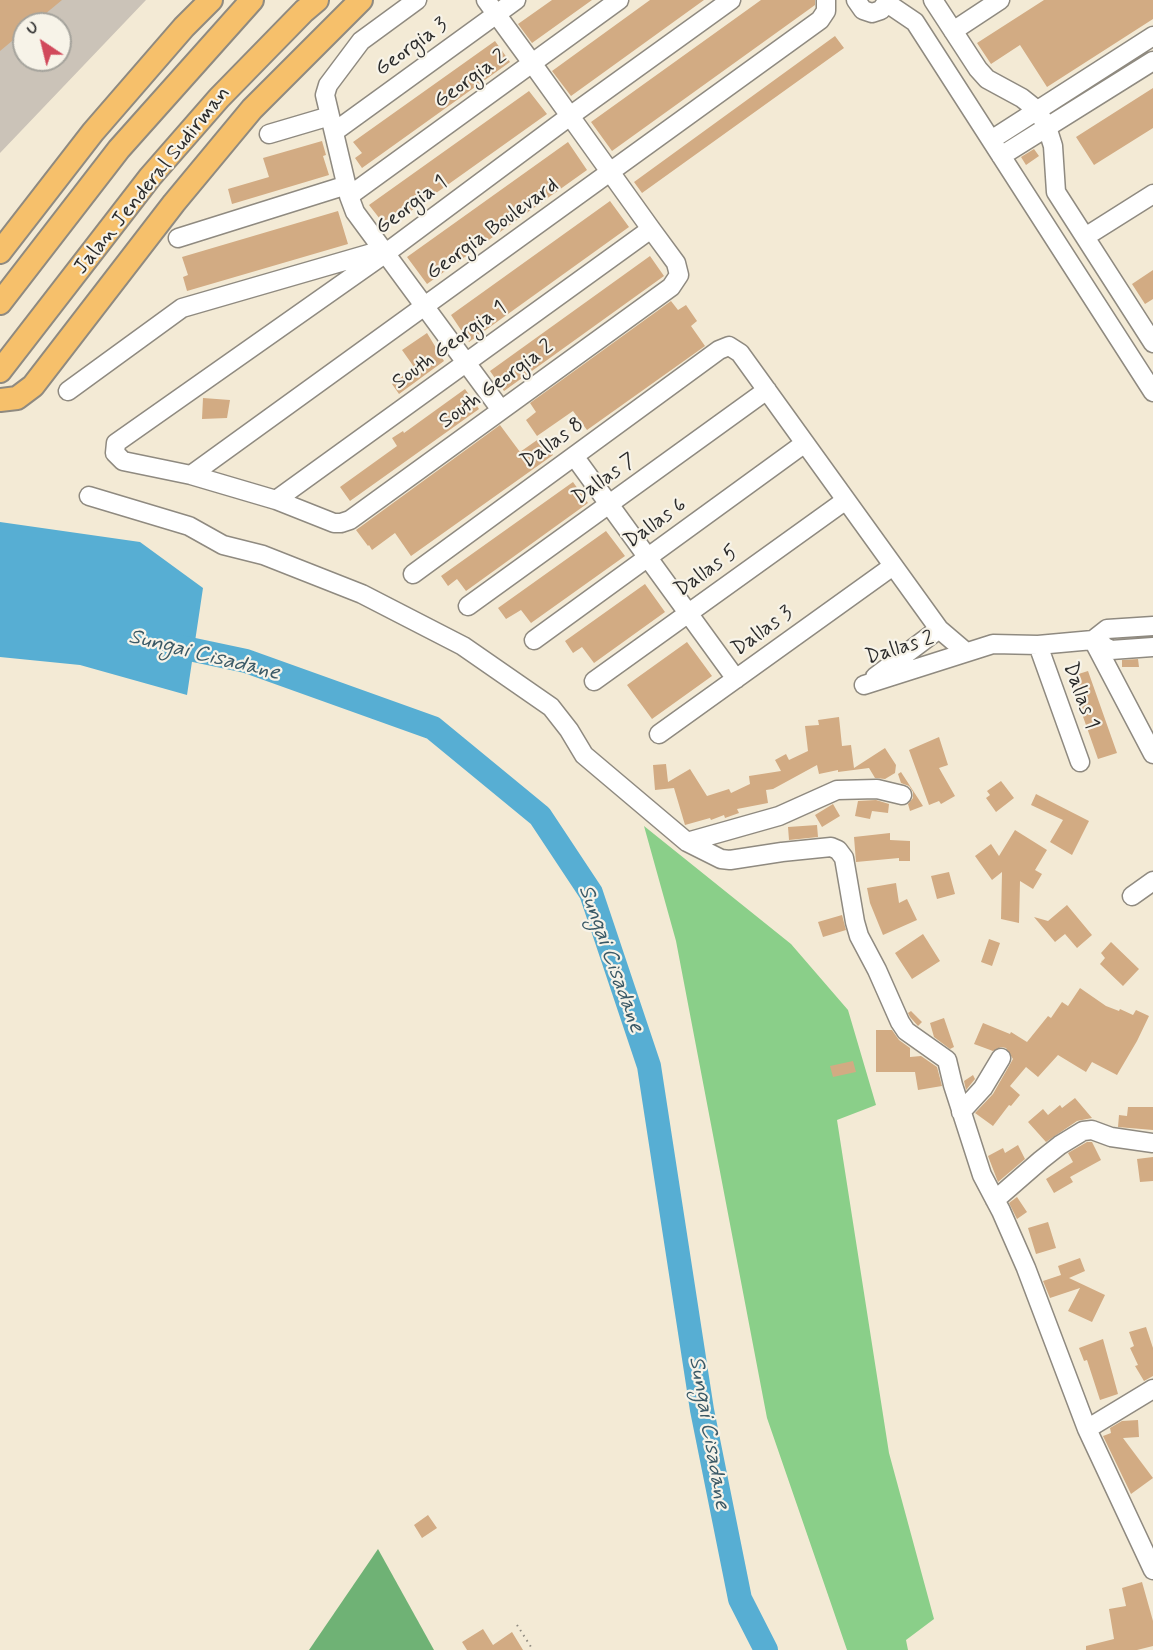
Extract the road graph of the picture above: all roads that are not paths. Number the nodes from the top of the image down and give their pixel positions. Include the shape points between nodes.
1 (212, 0) edge
2 (252, 0) edge
3 (317, 0) edge
4 (361, 0) edge
5 (417, 0) edge
6 (516, 0) edge
7 (619, 0) edge
8 (731, 0) edge
9 (826, 0) edge
10 (856, 0) edge
11 (933, 0) edge
12 (1000, 0) edge
13 (888, 1) edge
14 (491, 7) edge
15 (953, 31) junction
16 (1153, 36) edge
17 (1153, 61) edge
18 (532, 63) junction
19 (1037, 110) junction
20 (570, 116) junction
21 (332, 124) junction
22 (1047, 127) junction
23 (269, 134) dead end
24 (991, 140) junction
25 (1001, 156) junction
26 (610, 172) junction
27 (348, 190) junction
28 (1153, 194) edge
29 (651, 229) junction
30 (1085, 237) junction
31 (178, 238) dead end
32 (385, 251) junction
33 (0, 252) edge
34 (0, 303) edge
35 (425, 306) junction
36 (1147, 320) edge
37 (1153, 343) edge
38 (466, 362) junction
39 (0, 371) edge
40 (767, 390) junction
41 (68, 391) dead end
42 (1153, 392) edge
43 (0, 400) edge
44 (501, 410) junction
45 (805, 443) junction
46 (574, 456) junction
47 (191, 475) junction
48 (89, 496) dead end
49 (276, 500) junction
50 (846, 500) junction
51 (609, 505) junction
52 (648, 558) junction
53 (893, 566) junction
54 (413, 574) dead end
55 (468, 606) dead end
56 (688, 614) junction
57 (1153, 626) edge
58 (939, 629) junction
59 (534, 640) dead end
60 (1093, 640) junction
61 (1038, 645) junction
62 (1153, 647) edge
63 (966, 652) junction
64 (736, 679) junction
65 (594, 681) dead end
66 (659, 734) dead end
67 (1153, 754) edge
68 (1080, 762) dead end
69 (902, 795) dead end
70 (687, 842) junction
71 (1153, 881) edge
72 (1132, 896) dead end
73 (1001, 1058) dead end
74 (961, 1112) junction
75 (1153, 1143) edge
76 (995, 1200) junction
77 (1153, 1389) edge
78 (1087, 1429) junction
79 (1153, 1570) edge

1 - 33 main road via 183,27 93,132
2 - 34 main road, Jalan Jenderal Sudirman via 119,149
3 - 39 main road, Jalan Jenderal Sudirman via 211,107 150,177
4 - 43 main road via 252,109 33,386 17,398
5 - 21 street via 361,41 328,85 325,95
6 - 14 street, Georgia 3
7 - 18 street, Georgia 2
8 - 20 street, Georgia 1
9 - 26 street, Georgia Boulevard via 826,11 820,20
10 - 13 street via 863,10 872,13
11 - 15 street
12 - 15 street
13 - 24 street via 915,22
14 - 18 street
14 - 21 street, Georgia 3
15 - 19 street via 987,79
16 - 19 street
17 - 22 street
18 - 20 street
18 - 27 street, Georgia 2
19 - 22 street
19 - 24 street
20 - 26 street
20 - 32 street, Georgia 1
21 - 23 street, Georgia 3
21 - 27 street
22 - 25 street
22 - 30 street via 1053,146 1056,192
24 - 25 street
25 - 42 street
26 - 29 street
26 - 35 street, Georgia Boulevard
27 - 31 street, Georgia 2
27 - 32 street via 355,212
28 - 30 street
29 - 38 street, South Georgia 1
29 - 44 street, South Georgia 2 via 676,263 679,275 671,287
30 - 36 street
32 - 35 street
32 - 41 street, Georgia 1 via 182,308
32 - 47 street, Georgia 1 via 116,443 115,453 123,461
35 - 38 street
35 - 47 street, Georgia Boulevard
36 - 37 street
38 - 44 street
38 - 49 street, South Georgia 1
40 - 45 street
40 - 46 street, Dallas 8 via 740,352 729,346
40 - 51 street, Dallas 7
44 - 49 street, South Georgia 2 via 350,520 334,523
45 - 50 street
45 - 52 street, Dallas 6
46 - 51 street
46 - 54 street, Dallas 8
47 - 49 street
48 - 70 street via 189,526 223,545 263,555 351,590 463,646 551,707 584,755
50 - 53 street
50 - 56 street, Dallas 5
51 - 52 street
51 - 55 street, Dallas 7
52 - 56 street
52 - 59 street, Dallas 6
53 - 58 street
53 - 64 street, Dallas 3
56 - 64 street
56 - 65 street, Dallas 5
57 - 60 street via 1107,629
58 - 63 street
58 - 63 street, Dallas 2 via 864,685
60 - 61 street
60 - 62 street via 1111,650
60 - 67 street
61 - 63 street via 993,644
61 - 68 street, Dallas 1
64 - 66 street, Dallas 3
69 - 70 street via 877,789 837,790 779,816
70 - 74 street via 724,860 831,847 838,850 844,858 859,936 902,1025 947,1060
71 - 72 street
73 - 74 street via 983,1089
74 - 76 street via 979,1167
75 - 76 street via 1083,1131 1060,1145
76 - 78 street via 1026,1268
77 - 78 street
78 - 79 street

